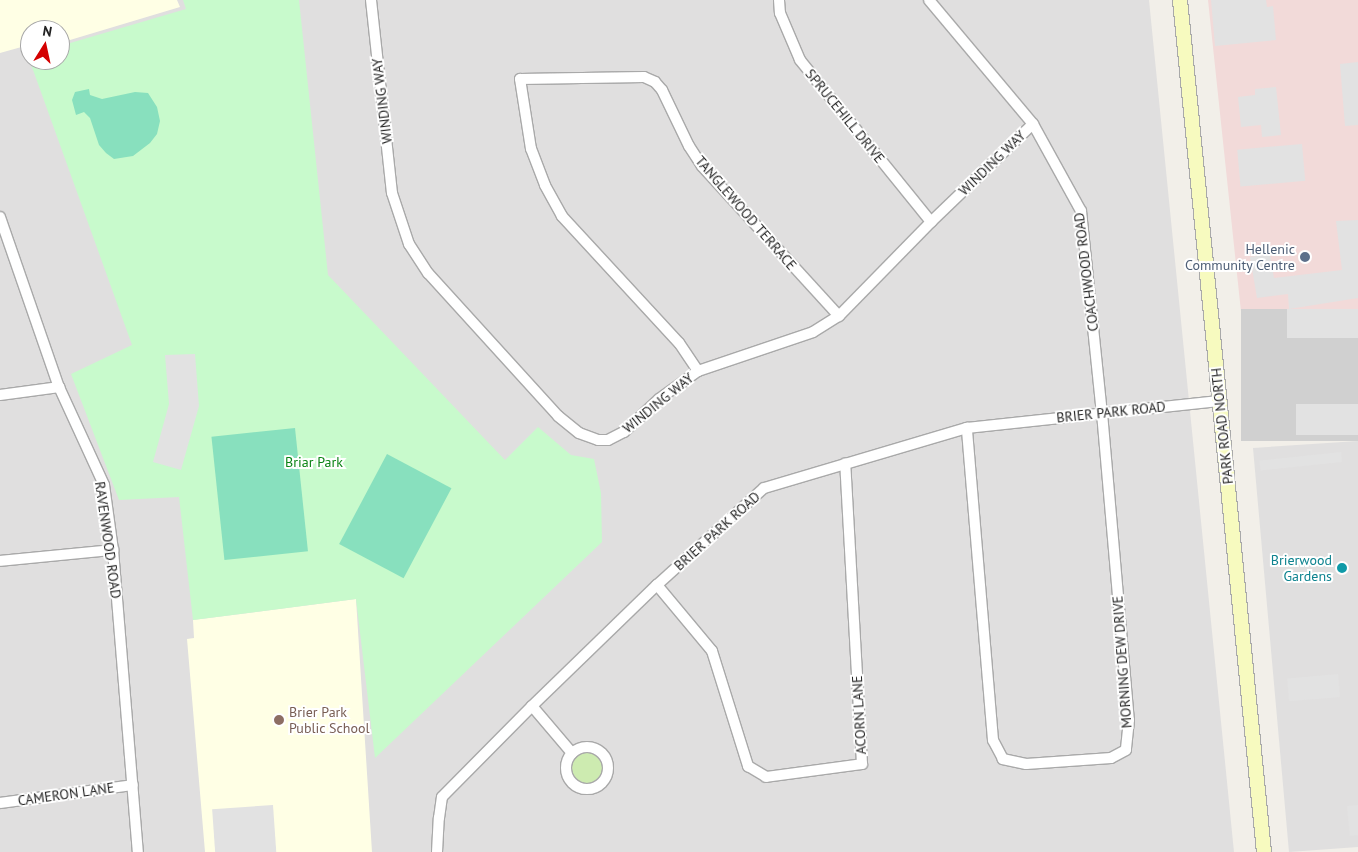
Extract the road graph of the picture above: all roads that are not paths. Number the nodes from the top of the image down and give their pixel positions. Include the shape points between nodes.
1 (371, 0) edge
2 (779, 0) edge
3 (928, 0) edge
4 (1180, 0) edge
5 (1033, 124) junction
6 (0, 217) edge
7 (931, 222) junction
8 (838, 316) junction
9 (698, 371) junction
10 (59, 387) junction
11 (0, 395) edge
12 (1219, 401) junction
13 (1102, 413) junction
14 (967, 428) junction
15 (844, 462) junction
16 (113, 550) junction
17 (0, 561) edge
18 (658, 585) junction
19 (532, 706) junction
20 (572, 753) junction
21 (133, 785) junction
22 (0, 803) edge
23 (138, 852) edge
24 (438, 852) edge
25 (1264, 852) edge

1 - 9 street, WINDING WAY via 392,194 409,244 428,273 558,416 588,437 615,438
2 - 7 street, SPRUCEHILL DRIVE via 780,13 800,60
3 - 5 street, COACHWOOD ROAD
4 - 12 main road, PARK ROAD NORTH
5 - 7 street, WINDING WAY
5 - 13 street, COACHWOOD ROAD via 1081,211
6 - 10 street, RAVENWOOD ROAD
7 - 8 street, WINDING WAY
8 - 9 street, WINDING WAY via 814,332
8 - 9 street, TANGLEWOOD TERRACE via 702,166 655,82 644,77 520,79 531,149 562,216 679,344
10 - 11 street
10 - 16 street, RAVENWOOD ROAD via 104,484
12 - 13 street, BRIER PARK ROAD
12 - 25 main road, PARK ROAD NORTH
13 - 14 street, BRIER PARK ROAD
13 - 14 street, MORNING DEW DRIVE via 1129,720 1126,750 1111,758 1026,764 1003,759 993,740
14 - 15 street, BRIER PARK ROAD
15 - 18 street, BRIER PARK ROAD via 764,488
15 - 18 street, ACORN LANE via 862,764 766,776 748,766 712,651
16 - 17 street
16 - 21 street, RAVENWOOD ROAD
18 - 19 street, BRIER PARK ROAD
19 - 20 street
19 - 24 street, BRIER PARK ROAD via 442,797
20 - 20 street via 566,765 572,783 591,789 602,782 608,769 603,756 592,748 584,747
21 - 22 street, CAMERON LANE
21 - 23 street, RAVENWOOD ROAD

